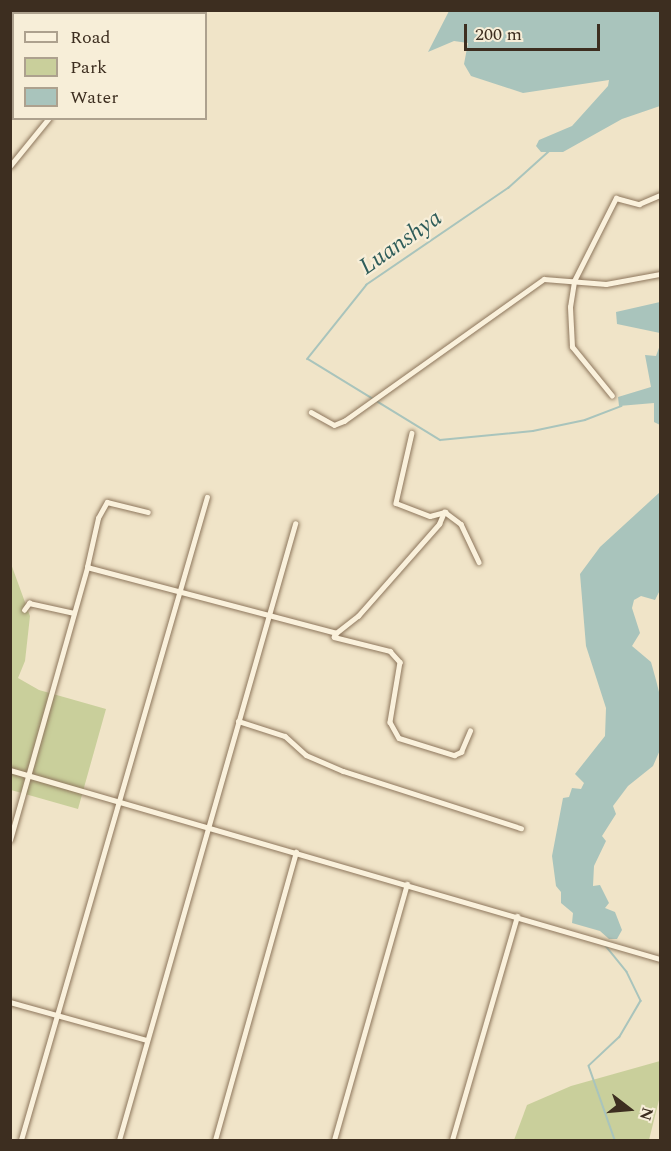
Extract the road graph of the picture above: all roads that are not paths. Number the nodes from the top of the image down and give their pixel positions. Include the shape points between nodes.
1 (47, 120) edge
2 (10, 166) edge
3 (660, 195) edge
4 (660, 273) edge
5 (573, 280) junction
6 (612, 396) dead end
7 (311, 412) dead end
8 (412, 433) dead end
9 (207, 497) dead end
10 (148, 512) dead end
11 (444, 512) junction
12 (295, 524) dead end
13 (479, 562) dead end
14 (87, 567) junction
15 (179, 593) junction
16 (24, 610) dead end
17 (74, 613) junction
18 (269, 617) junction
19 (336, 633) junction
20 (238, 721) junction
21 (470, 730) dead end
22 (10, 770) edge
23 (28, 775) junction
24 (120, 801) junction
25 (208, 828) junction
26 (521, 828) dead end
27 (10, 840) edge
28 (297, 852) junction
29 (407, 884) junction
30 (517, 916) junction
31 (660, 959) edge
32 (10, 1002) edge
33 (57, 1014) junction
34 (147, 1040) junction
35 (21, 1140) edge
36 (119, 1140) edge
37 (215, 1140) edge
38 (334, 1140) edge
39 (452, 1140) edge

1 - 2 street
3 - 5 street via 639,204 616,198
4 - 5 street via 606,284
5 - 6 street via 572,347
5 - 7 street via 544,279 338,424
8 - 11 street via 396,503 430,516 440,510
9 - 15 street
10 - 14 street via 107,502 98,518
11 - 13 street via 461,524
11 - 19 street via 439,524 358,616
12 - 18 street
14 - 15 street
14 - 17 street
15 - 18 street
15 - 24 street
16 - 17 street via 29,603
17 - 23 street
18 - 19 street
18 - 20 street
19 - 21 street via 334,637 390,651 400,662 390,722 399,738 454,755 461,752
20 - 25 street
20 - 26 street via 285,736 306,755 343,771
22 - 23 street
23 - 24 street
23 - 27 street
24 - 25 street
24 - 33 street
25 - 28 street
25 - 34 street
28 - 29 street
28 - 37 street
29 - 30 street
29 - 38 street
30 - 31 street
30 - 39 street
32 - 33 street
33 - 34 street
33 - 35 street
34 - 36 street

